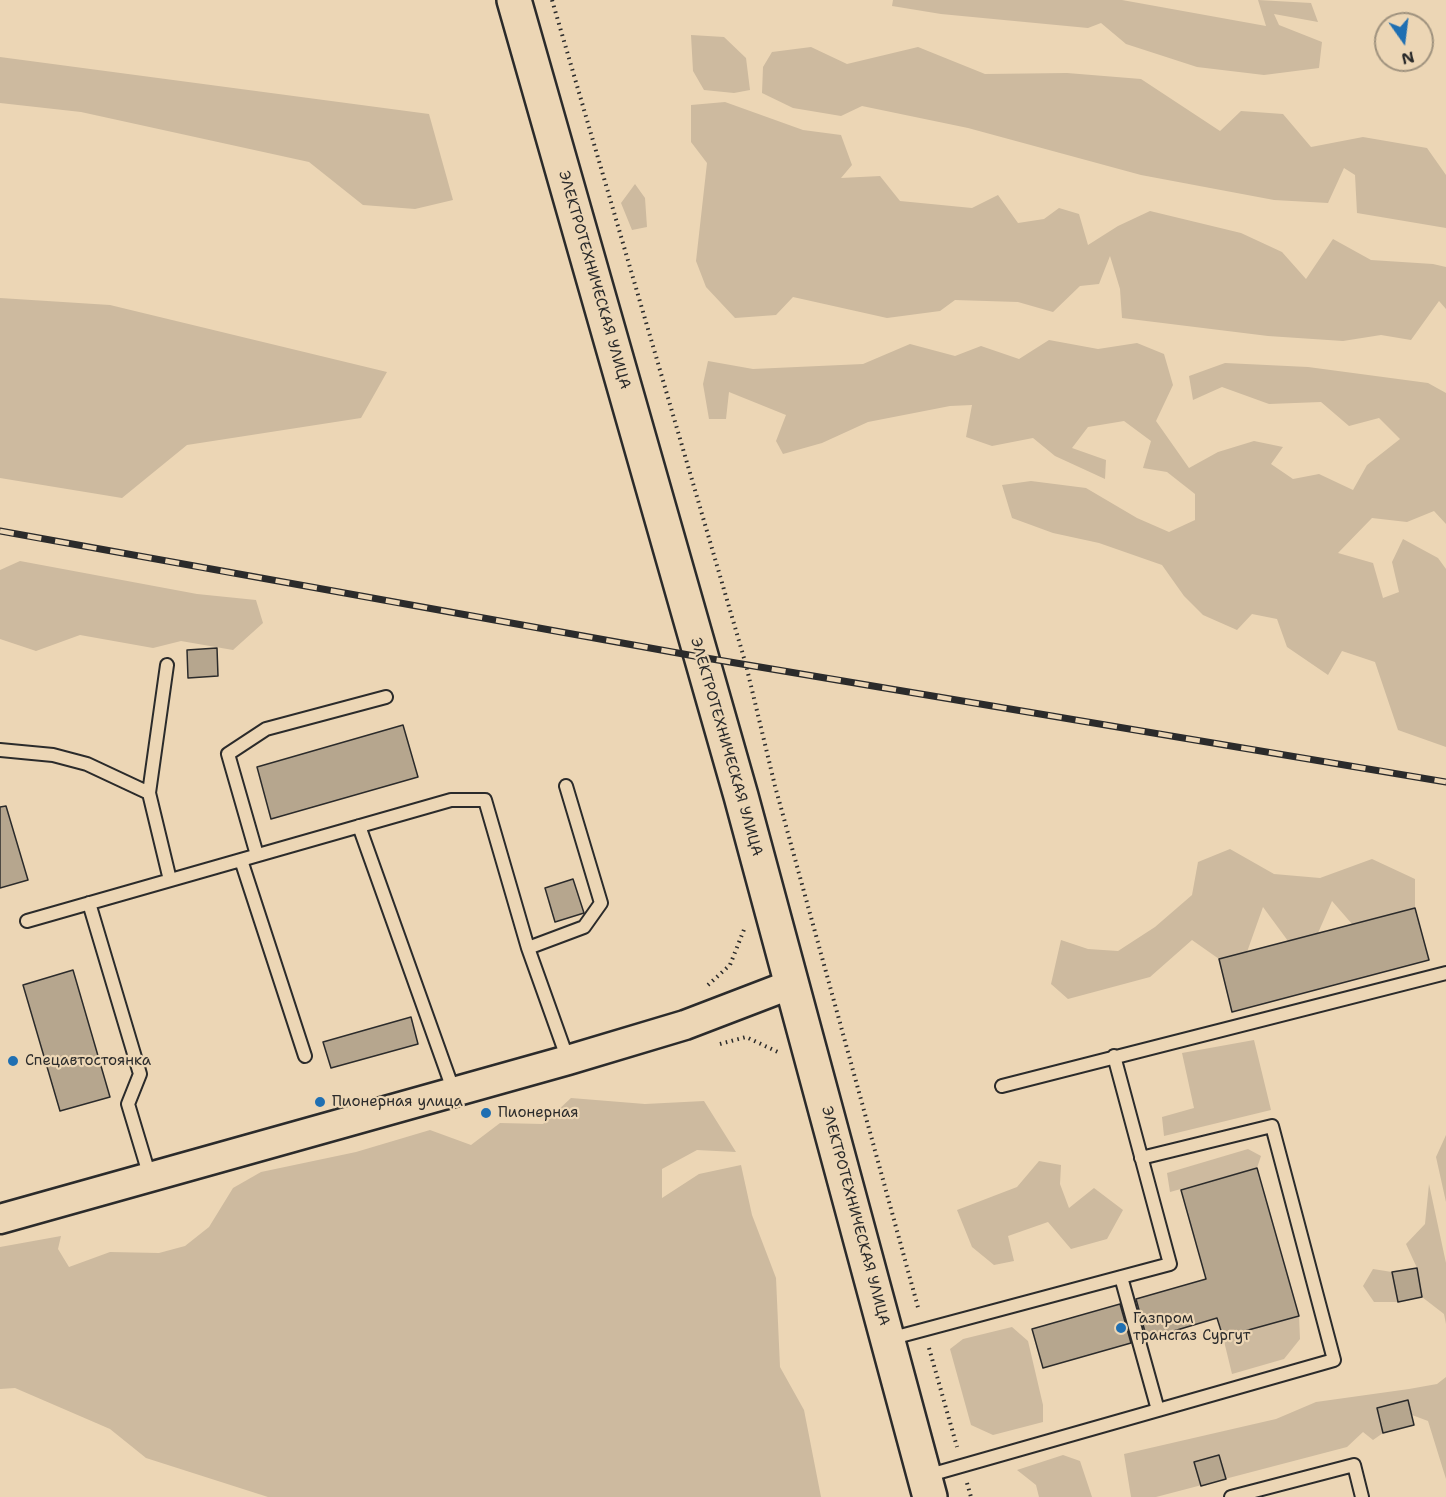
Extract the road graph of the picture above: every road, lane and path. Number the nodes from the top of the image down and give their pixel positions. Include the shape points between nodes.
1 (514, 0) edge
2 (552, 0) edge
3 (167, 664) dead end
4 (386, 697) dead end
5 (0, 750) edge
6 (566, 786) dead end
7 (775, 786) junction
8 (149, 793) junction
9 (741, 796) junction
10 (359, 826) junction
11 (257, 855) junction
12 (241, 860) junction
13 (170, 880) junction
14 (89, 903) junction
15 (27, 921) dead end
16 (746, 924) dead end
17 (528, 948) junction
18 (1446, 973) edge
19 (792, 984) junction
20 (704, 989) dead end
21 (712, 1046) dead end
22 (305, 1056) dead end
23 (1114, 1056) junction
24 (568, 1060) junction
25 (786, 1062) dead end
26 (1002, 1086) dead end
27 (454, 1092) junction
28 (1141, 1158) junction
29 (150, 1177) junction
30 (0, 1219) edge
31 (1121, 1277) junction
32 (924, 1330) junction
33 (888, 1340) junction
34 (1158, 1410) junction
35 (962, 1466) junction
36 (927, 1486) edge
37 (971, 1497) edge
38 (1231, 1497) edge
39 (1362, 1497) edge

1 - 9 main road, ЭЛЕКТРОТЕХНИЧЕСКАЯ УЛИЦА
2 - 7 path via 746,664
3 - 8 lane
4 - 11 lane via 266,729 228,754
5 - 8 lane via 53,755 87,764
6 - 17 lane via 601,903 584,927
7 - 9 path
7 - 32 path
8 - 13 lane
9 - 19 main road, ЭЛЕКТРОТЕХНИЧЕСКАЯ УЛИЦА
10 - 11 lane
10 - 17 lane via 451,800 485,800
10 - 27 lane
11 - 12 lane
12 - 13 lane
12 - 22 lane
13 - 14 lane
14 - 15 lane
14 - 29 lane via 140,1074 128,1104
16 - 20 path via 730,965
17 - 24 lane
18 - 23 lane
19 - 24 street via 685,1024
19 - 33 main road, ЭЛЕКТРОТЕХНИЧЕСКАЯ УЛИЦА
21 - 25 path via 746,1037 780,1053
23 - 26 lane
23 - 28 lane
24 - 27 street
27 - 29 street
28 - 31 lane via 1170,1264
28 - 34 lane via 1272,1126 1334,1360
29 - 30 street
31 - 32 lane
31 - 34 lane
32 - 33 lane
32 - 35 path
33 - 36 main road, ЭЛЕКТРОТЕХНИЧЕСКАЯ УЛИЦА
34 - 35 lane
35 - 36 lane
35 - 37 path
38 - 39 lane via 1354,1465

